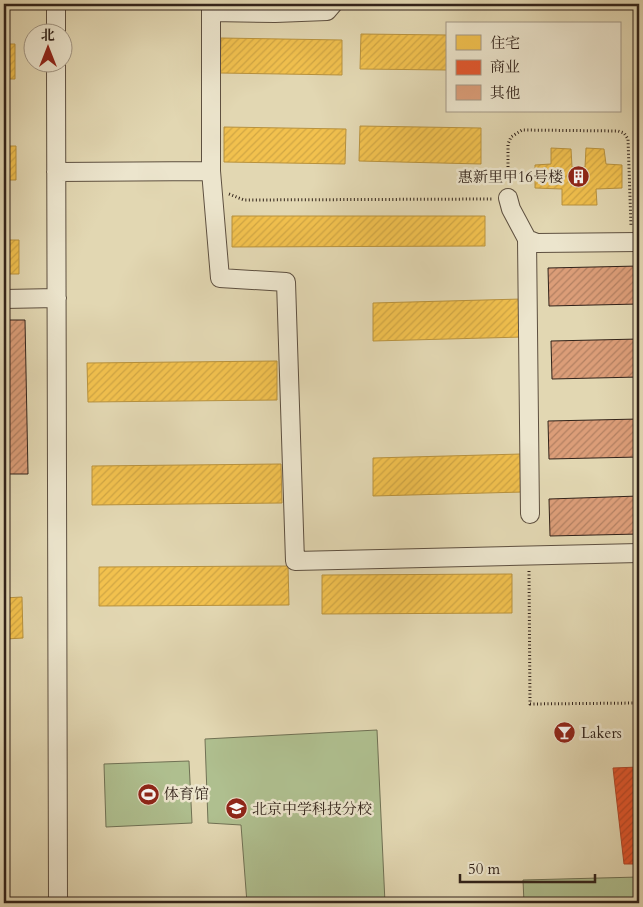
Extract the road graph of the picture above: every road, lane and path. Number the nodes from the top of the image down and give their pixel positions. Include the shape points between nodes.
1 (56, 4) edge
2 (333, 4) edge
3 (211, 8) edge
4 (56, 22) edge
5 (56, 72) edge
6 (211, 171) junction
7 (56, 172) junction
8 (508, 198) junction
9 (637, 238) edge
10 (527, 239) junction
11 (57, 298) junction
12 (4, 299) edge
13 (530, 514) dead end
14 (639, 553) edge
15 (529, 554) junction
16 (639, 703) edge
17 (58, 903) edge

1 - 4 street
2 - 3 street via 327,11
3 - 6 street
5 - 7 street
6 - 7 street
6 - 8 path via 217,186 244,200
6 - 15 street via 220,278 286,282 295,561
7 - 11 street
8 - 9 path via 508,144 511,137 522,130 618,131 628,139 631,226
8 - 10 street
9 - 10 street via 537,243
10 - 13 street
11 - 12 street
11 - 17 street
14 - 15 street
15 - 16 path via 530,704

